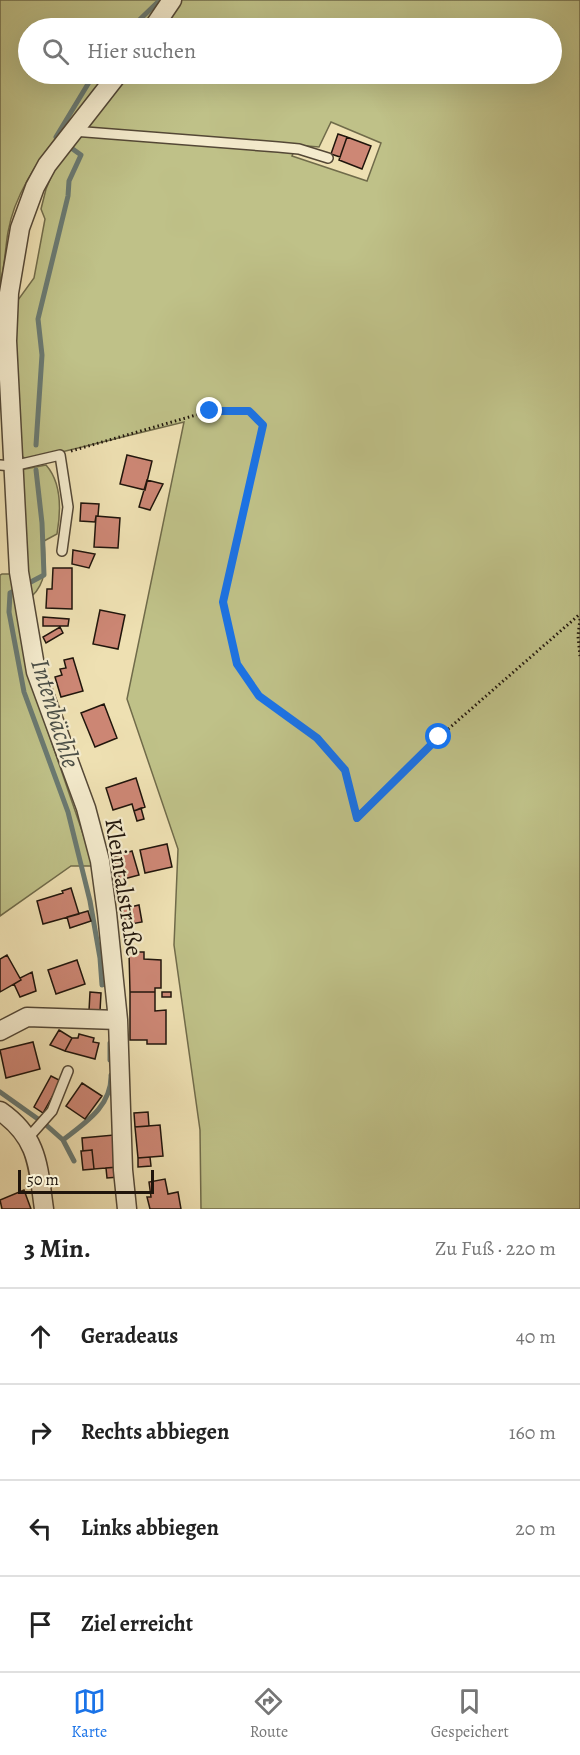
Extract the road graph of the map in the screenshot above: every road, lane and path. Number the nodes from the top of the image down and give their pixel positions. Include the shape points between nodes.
1 (172, 0) edge
2 (160, 18) edge
3 (110, 84) edge
4 (70, 135) junction
5 (328, 158) dead end
6 (60, 455) junction
7 (6, 466) edge
8 (62, 551) dead end
9 (580, 614) edge
10 (580, 619) edge
11 (580, 656) edge
12 (118, 1020) junction
13 (0, 1031) edge
14 (68, 1071) dead end
15 (0, 1111) edge
16 (34, 1132) junction
17 (44, 1209) edge
18 (127, 1209) edge

1 - 2 street
3 - 4 street, Kleintalstraße
4 - 5 lane via 278,147
4 - 7 street, Kleintalstraße via 34,187 20,228 9,293
6 - 7 lane
6 - 8 lane via 68,507
6 - 9 path via 210,411 249,411 263,425 223,602 237,664 259,696 317,738 345,770 357,818 439,737
7 - 12 street, Kleintalstraße via 36,672 86,808 100,861
10 - 11 path
12 - 13 street via 27,1017
12 - 18 street, Kleintalstraße
14 - 16 lane via 50,1113
15 - 16 street
16 - 17 street

